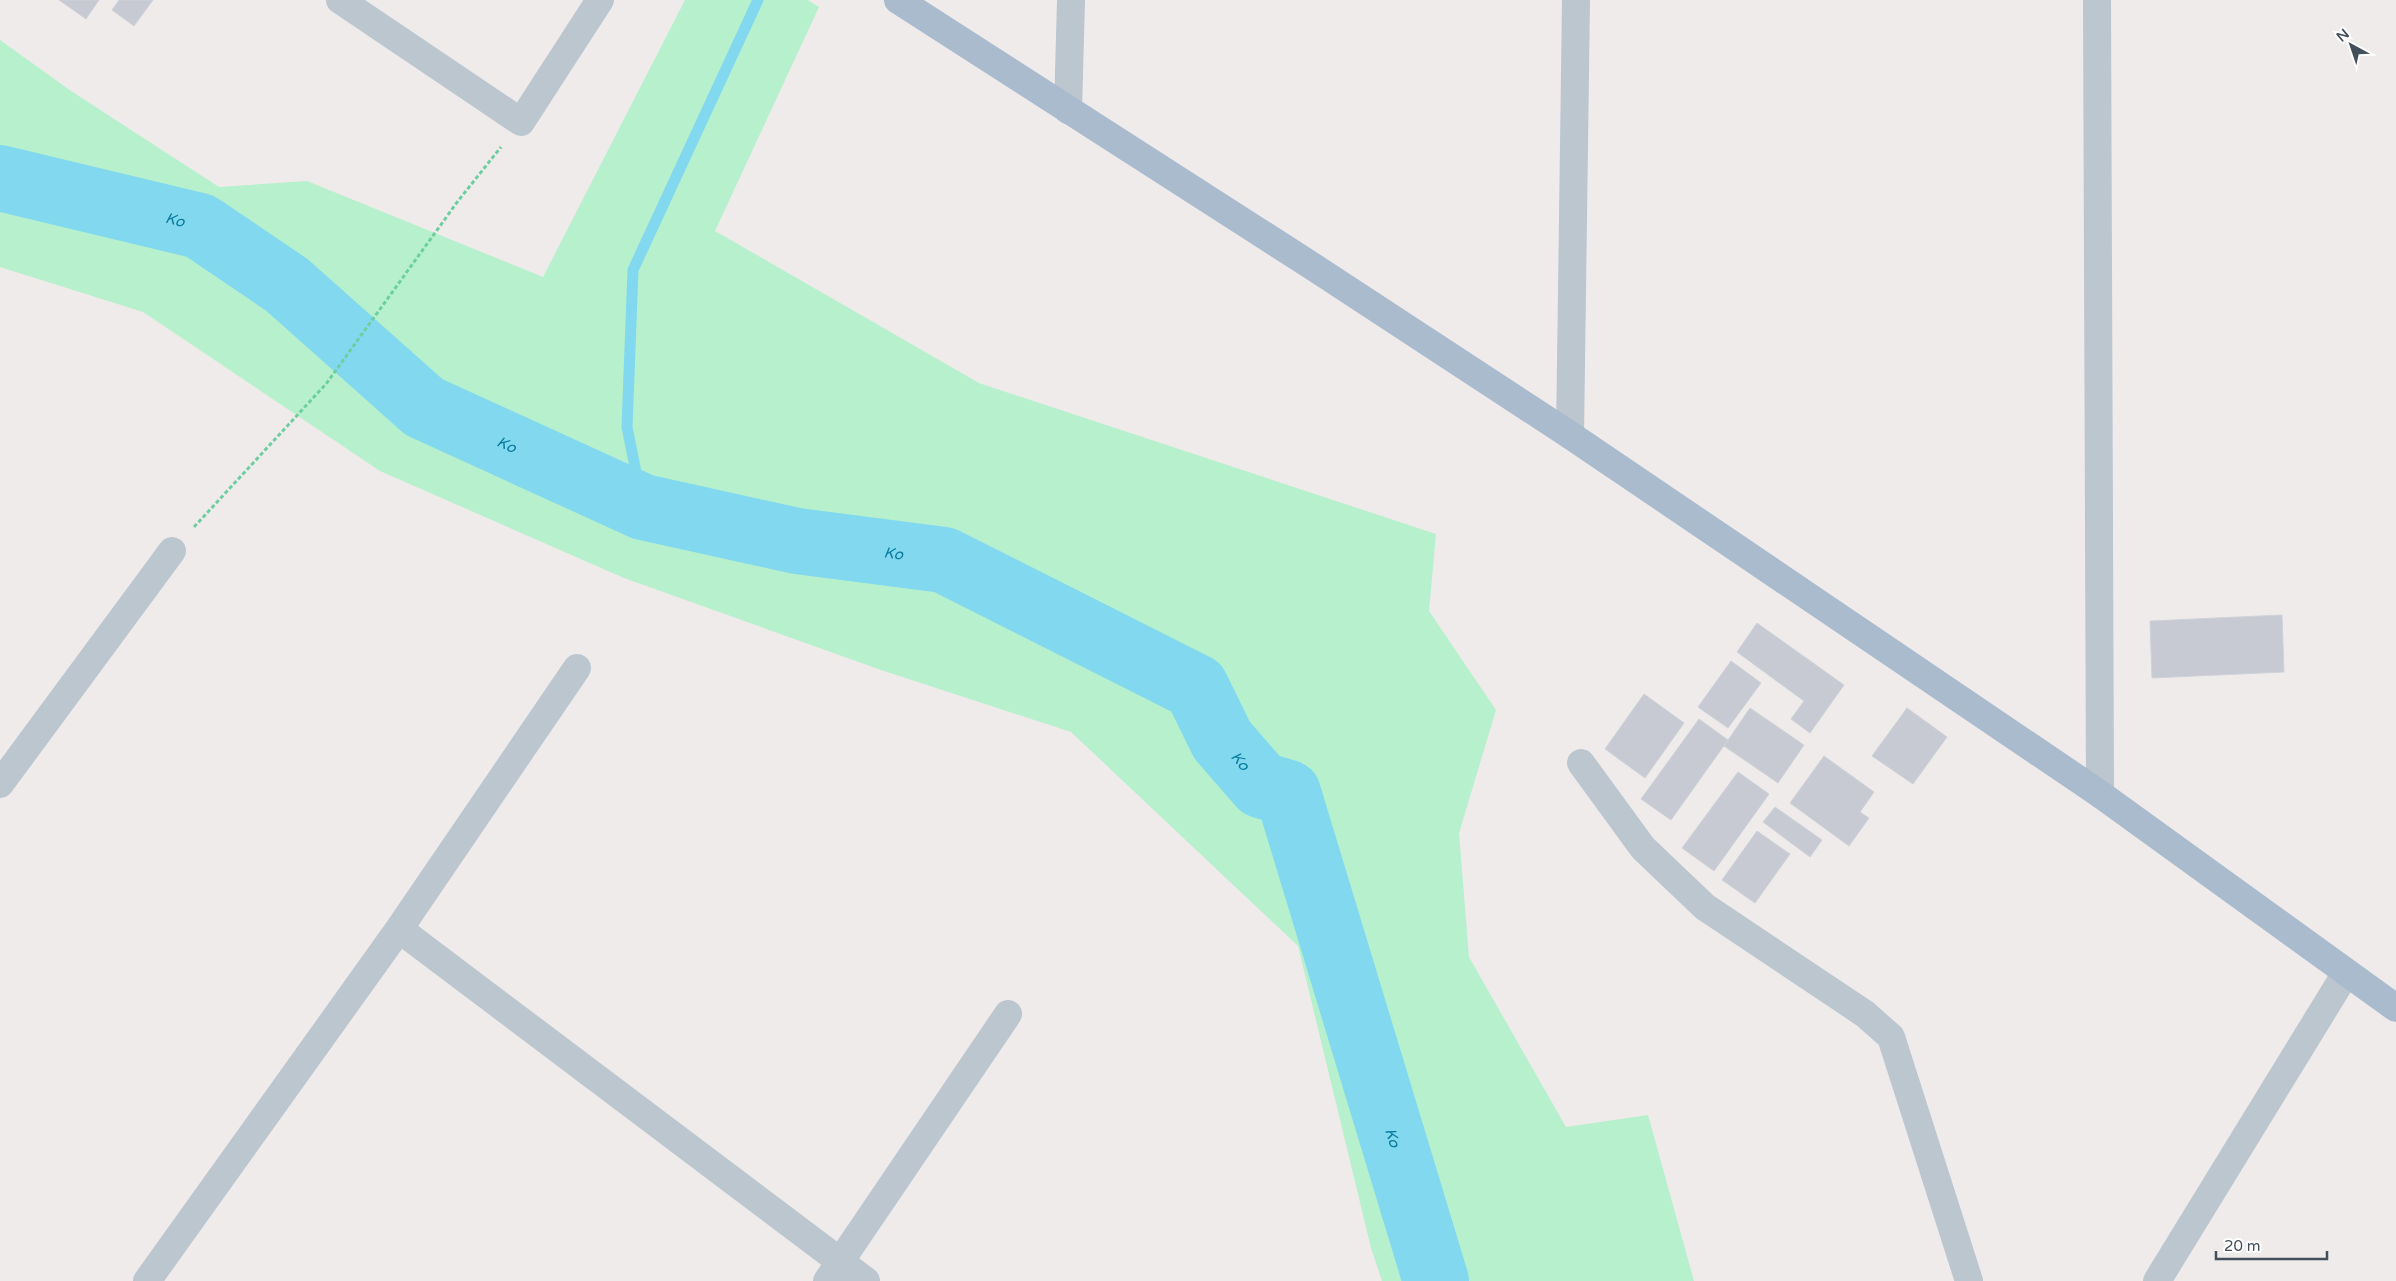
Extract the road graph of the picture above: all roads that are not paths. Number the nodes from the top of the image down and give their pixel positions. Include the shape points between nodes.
1 (340, 0) edge
2 (600, 0) edge
3 (898, 0) edge
4 (1072, 0) edge
5 (1576, 0) edge
6 (2097, 0) edge
7 (1068, 110) junction
8 (1570, 435) junction
9 (172, 551) road end
10 (577, 668) dead end
11 (1581, 763) dead end
12 (0, 784) edge
13 (2100, 794) junction
14 (400, 929) junction
15 (2346, 973) junction
16 (2396, 1008) edge
17 (1008, 1014) dead end
18 (834, 1271) edge
19 (147, 1281) edge
20 (866, 1281) edge
21 (1969, 1281) edge
22 (2157, 1281) edge

1 - 2 street via 521,122
3 - 7 main road
4 - 7 street
5 - 8 street
6 - 13 street
7 - 8 main road
8 - 13 main road
9 - 12 street
10 - 14 street
11 - 21 street via 1642,848 1705,908 1865,1014 1891,1037
13 - 15 main road
14 - 18 street
14 - 19 street
15 - 16 main road
15 - 22 street
17 - 18 street
18 - 20 street

